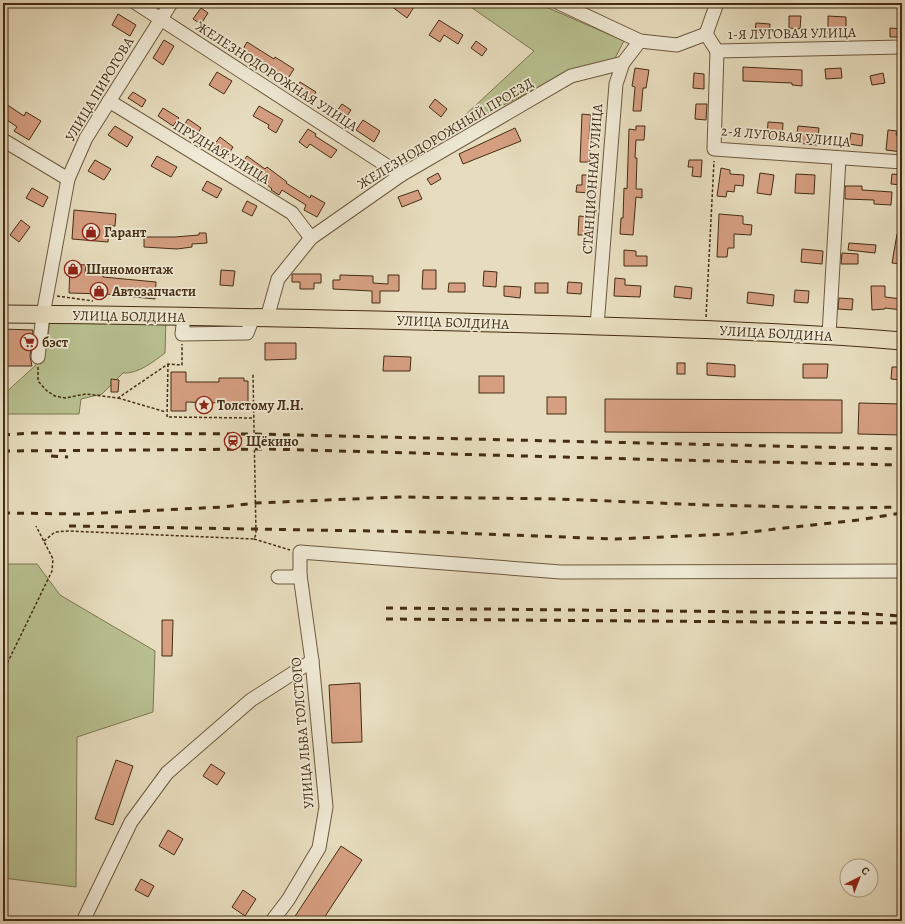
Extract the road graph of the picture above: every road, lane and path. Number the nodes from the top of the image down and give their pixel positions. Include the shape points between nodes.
1 (136, 3) edge
2 (171, 3) edge
3 (559, 3) edge
4 (717, 3) edge
5 (161, 20) junction
6 (706, 34) junction
7 (640, 41) junction
8 (902, 47) edge
9 (717, 51) junction
10 (623, 63) junction
11 (108, 101) junction
12 (3, 140) edge
13 (714, 149) junction
14 (839, 158) junction
15 (902, 162) edge
16 (401, 175) junction
17 (68, 179) junction
18 (311, 238) junction
19 (54, 296) dead end
20 (98, 301) dead end
21 (3, 314) edge
22 (43, 314) junction
23 (184, 317) junction
24 (260, 318) junction
25 (597, 326) junction
26 (706, 330) junction
27 (182, 334) junction
28 (829, 335) junction
29 (902, 341) edge
30 (38, 357) joint
31 (168, 364) junction
32 (253, 374) dead end
33 (118, 398) junction
34 (166, 412) junction
35 (254, 418) junction
36 (36, 526) dead end
37 (254, 539) junction
38 (44, 541) junction
39 (300, 552) junction
40 (902, 571) edge
41 (300, 575) junction
42 (278, 577) dead end
43 (312, 661) junction
44 (3, 672) edge
45 (83, 921) edge
46 (272, 921) edge

1 - 5 street, ЖЕЛЕЗНОДОРОЖНАЯ УЛИЦА
2 - 5 street, УЛИЦА ПИРОГОВА
3 - 7 street
4 - 6 street
5 - 11 street, УЛИЦА ПИРОГОВА
5 - 16 street, ЖЕЛЕЗНОДОРОЖНАЯ УЛИЦА
6 - 7 street via 677,46
6 - 9 street, 1-Я ЛУГОВАЯ УЛИЦА
7 - 10 street, СТАНЦИОННАЯ УЛИЦА
8 - 9 street, 1-Я ЛУГОВАЯ УЛИЦА
9 - 13 street, 2-Я ЛУГОВАЯ УЛИЦА
10 - 16 street, ЖЕЛЕЗНОДОРОЖНЫЙ ПРОЕЗД via 571,76
10 - 25 street, СТАНЦИОННАЯ УЛИЦА via 616,84
11 - 17 street, УЛИЦА ПИРОГОВА via 86,138
11 - 18 street, ПРУДНАЯ УЛИЦА via 292,213
12 - 17 street
13 - 14 street, 2-Я ЛУГОВАЯ УЛИЦА
13 - 26 path
14 - 15 street, 2-Я ЛУГОВАЯ УЛИЦА
14 - 28 street
16 - 18 street, ЖЕЛЕЗНОДОРОЖНЫЙ ПРОЕЗД
17 - 22 street, УЛИЦА ПИРОГОВА
18 - 24 street, ЖЕЛЕЗНОДОРОЖНЫЙ ПРОЕЗД via 278,279
19 - 20 path
21 - 22 main road, УЛИЦА БОЛДИНА
22 - 23 main road, УЛИЦА БОЛДИНА
22 - 30 street, УЛИЦА ПИРОГОВА
23 - 24 main road, УЛИЦА БОЛДИНА
23 - 27 street
24 - 25 main road, УЛИЦА БОЛДИНА
24 - 27 street, ЖЕЛЕЗНОДОРОЖНЫЙ ПРОЕЗД via 247,333
25 - 26 main road, УЛИЦА БОЛДИНА
26 - 28 main road, УЛИЦА БОЛДИНА
27 - 31 path via 182,365
28 - 29 main road, УЛИЦА БОЛДИНА
30 - 33 path via 38,381 55,396 65,398 86,394
31 - 33 path
31 - 34 path
32 - 35 path
33 - 34 path
34 - 35 path via 167,417
35 - 37 path
36 - 38 path
37 - 38 path via 68,531 55,532
37 - 39 path
38 - 44 path via 53,559 52,571
39 - 40 street via 561,572
39 - 41 street, УЛИЦА ЛЬВА ТОЛСТОГО
41 - 42 street
41 - 43 street, УЛИЦА ЛЬВА ТОЛСТОГО
43 - 45 street via 251,700 166,773 131,822
43 - 46 street, УЛИЦА ЛЬВА ТОЛСТОГО via 326,807 319,848 288,900

